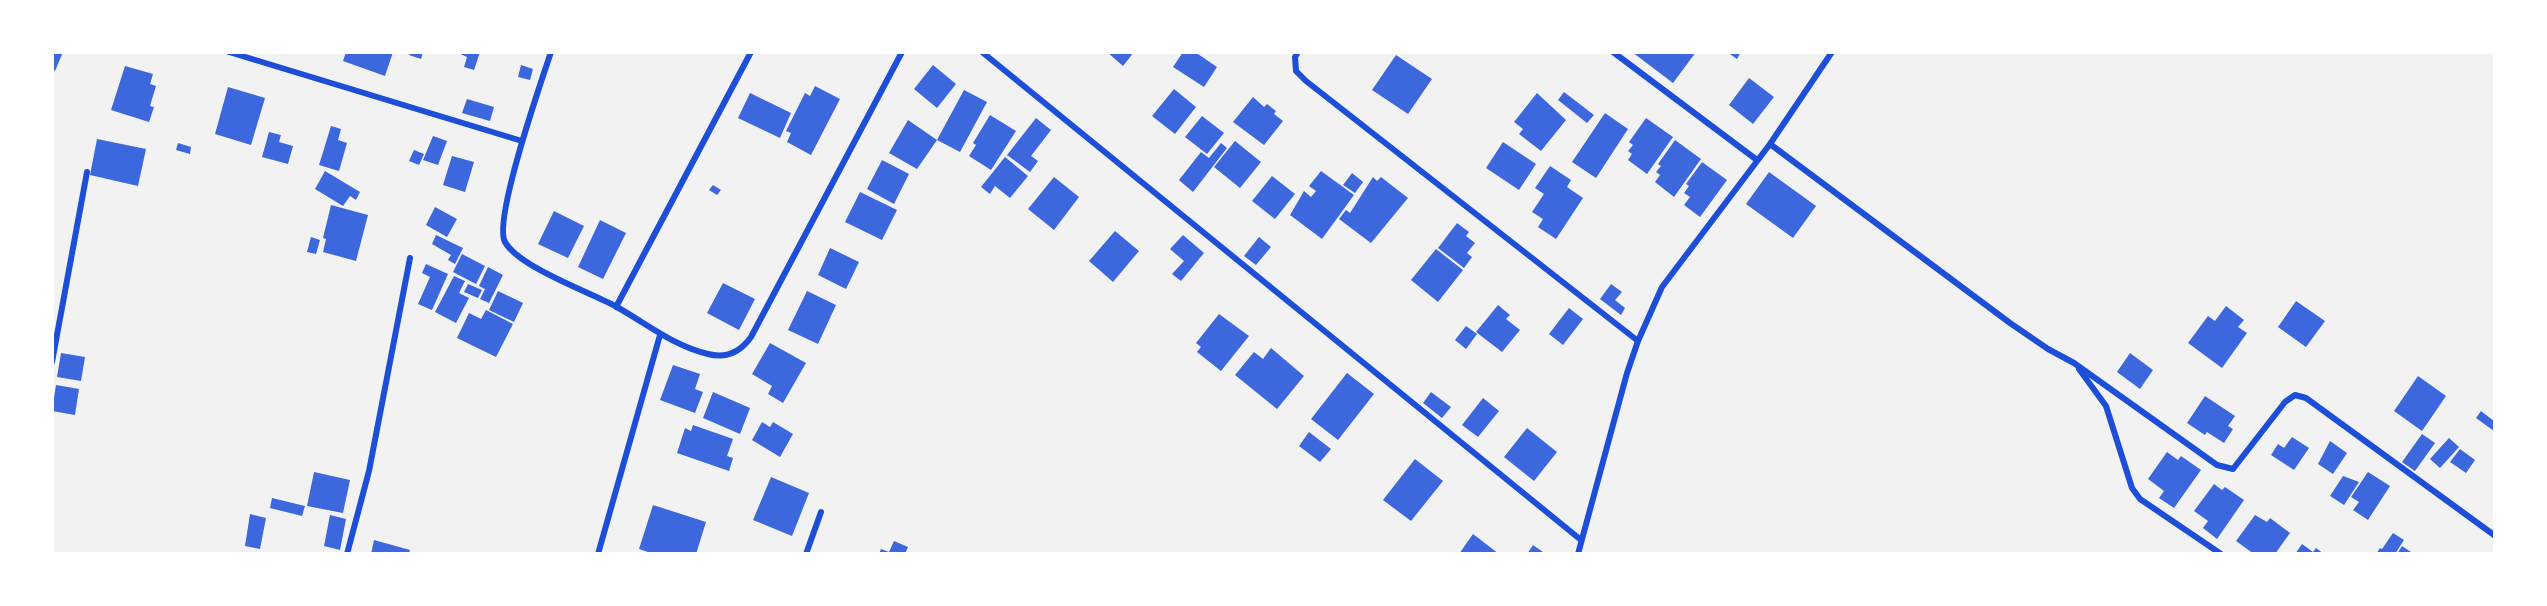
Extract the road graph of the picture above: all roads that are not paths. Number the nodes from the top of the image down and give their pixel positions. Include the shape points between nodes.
1 (229, 52) edge
2 (551, 52) edge
3 (752, 52) edge
4 (902, 52) edge
5 (982, 52) edge
6 (1298, 52) edge
7 (1613, 52) edge
8 (1832, 52) edge
9 (522, 141) junction
10 (1770, 144) junction
11 (1757, 160) junction
12 (87, 172) dead end
13 (410, 258) dead end
14 (616, 307) junction
15 (660, 335) junction
16 (1638, 341) junction
17 (52, 362) edge
18 (2074, 363) junction
19 (821, 512) dead end
20 (2494, 535) edge
21 (1581, 540) junction
22 (347, 554) edge
23 (598, 554) edge
24 (806, 554) edge
25 (1578, 554) edge
26 (2221, 554) edge

1 - 9 street
2 - 9 street
3 - 14 street
4 - 15 street via 752,337 742,348 726,355 709,355
5 - 21 street
6 - 16 street via 1296,71 1306,81
7 - 11 street
8 - 10 street
9 - 14 street via 502,227 505,242 534,267
10 - 11 street
10 - 18 street via 2010,323
11 - 16 street via 1662,287
12 - 17 street
13 - 22 street via 369,471
14 - 15 street
15 - 23 street
16 - 21 street
18 - 20 street via 2217,465 2233,469 2285,402 2295,395 2306,398
18 - 26 street via 2106,406 2127,474 2140,499
19 - 24 street
21 - 25 street

